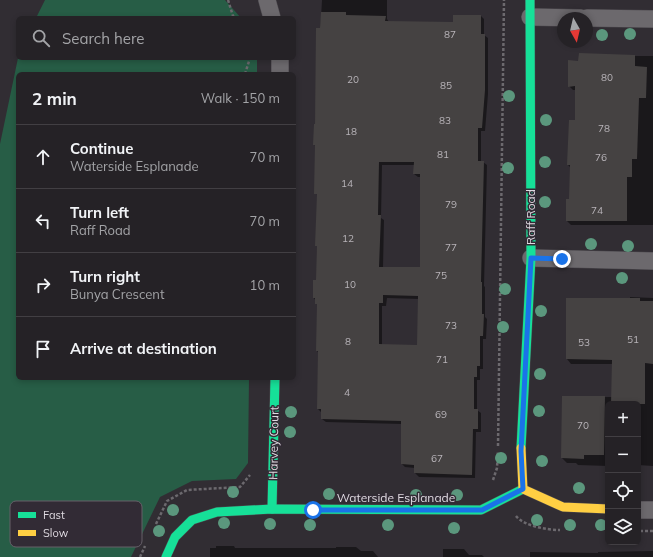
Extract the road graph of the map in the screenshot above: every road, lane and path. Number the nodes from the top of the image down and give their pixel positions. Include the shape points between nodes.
1 (228, 0) edge
2 (267, 0) edge
3 (530, 0) edge
4 (233, 16) edge
5 (271, 16) edge
6 (530, 17) junction
7 (557, 18) edge
8 (593, 18) edge
9 (653, 19) edge
10 (249, 60) edge
11 (280, 60) edge
12 (246, 72) edge
13 (280, 72) edge
14 (531, 258) junction
15 (653, 261) edge
16 (275, 380) edge
17 (523, 489) junction
18 (272, 509) junction
19 (605, 509) edge
20 (641, 510) edge
21 (653, 510) edge
22 (641, 531) edge
23 (653, 531) edge
24 (166, 557) edge

1 - 4 path
2 - 5 street
3 - 6 street, Raff Road
6 - 7 street
6 - 14 street, Raff Road
8 - 9 street
10 - 12 path
11 - 13 street
14 - 15 street
14 - 17 street, Raff Road via 521,451
16 - 18 street, Harvey Court
17 - 18 street, Waterside Esplanade via 482,510
17 - 19 street via 562,507
18 - 24 street, Waterside Esplanade via 217,512 192,520 175,537
20 - 21 street
22 - 23 path

